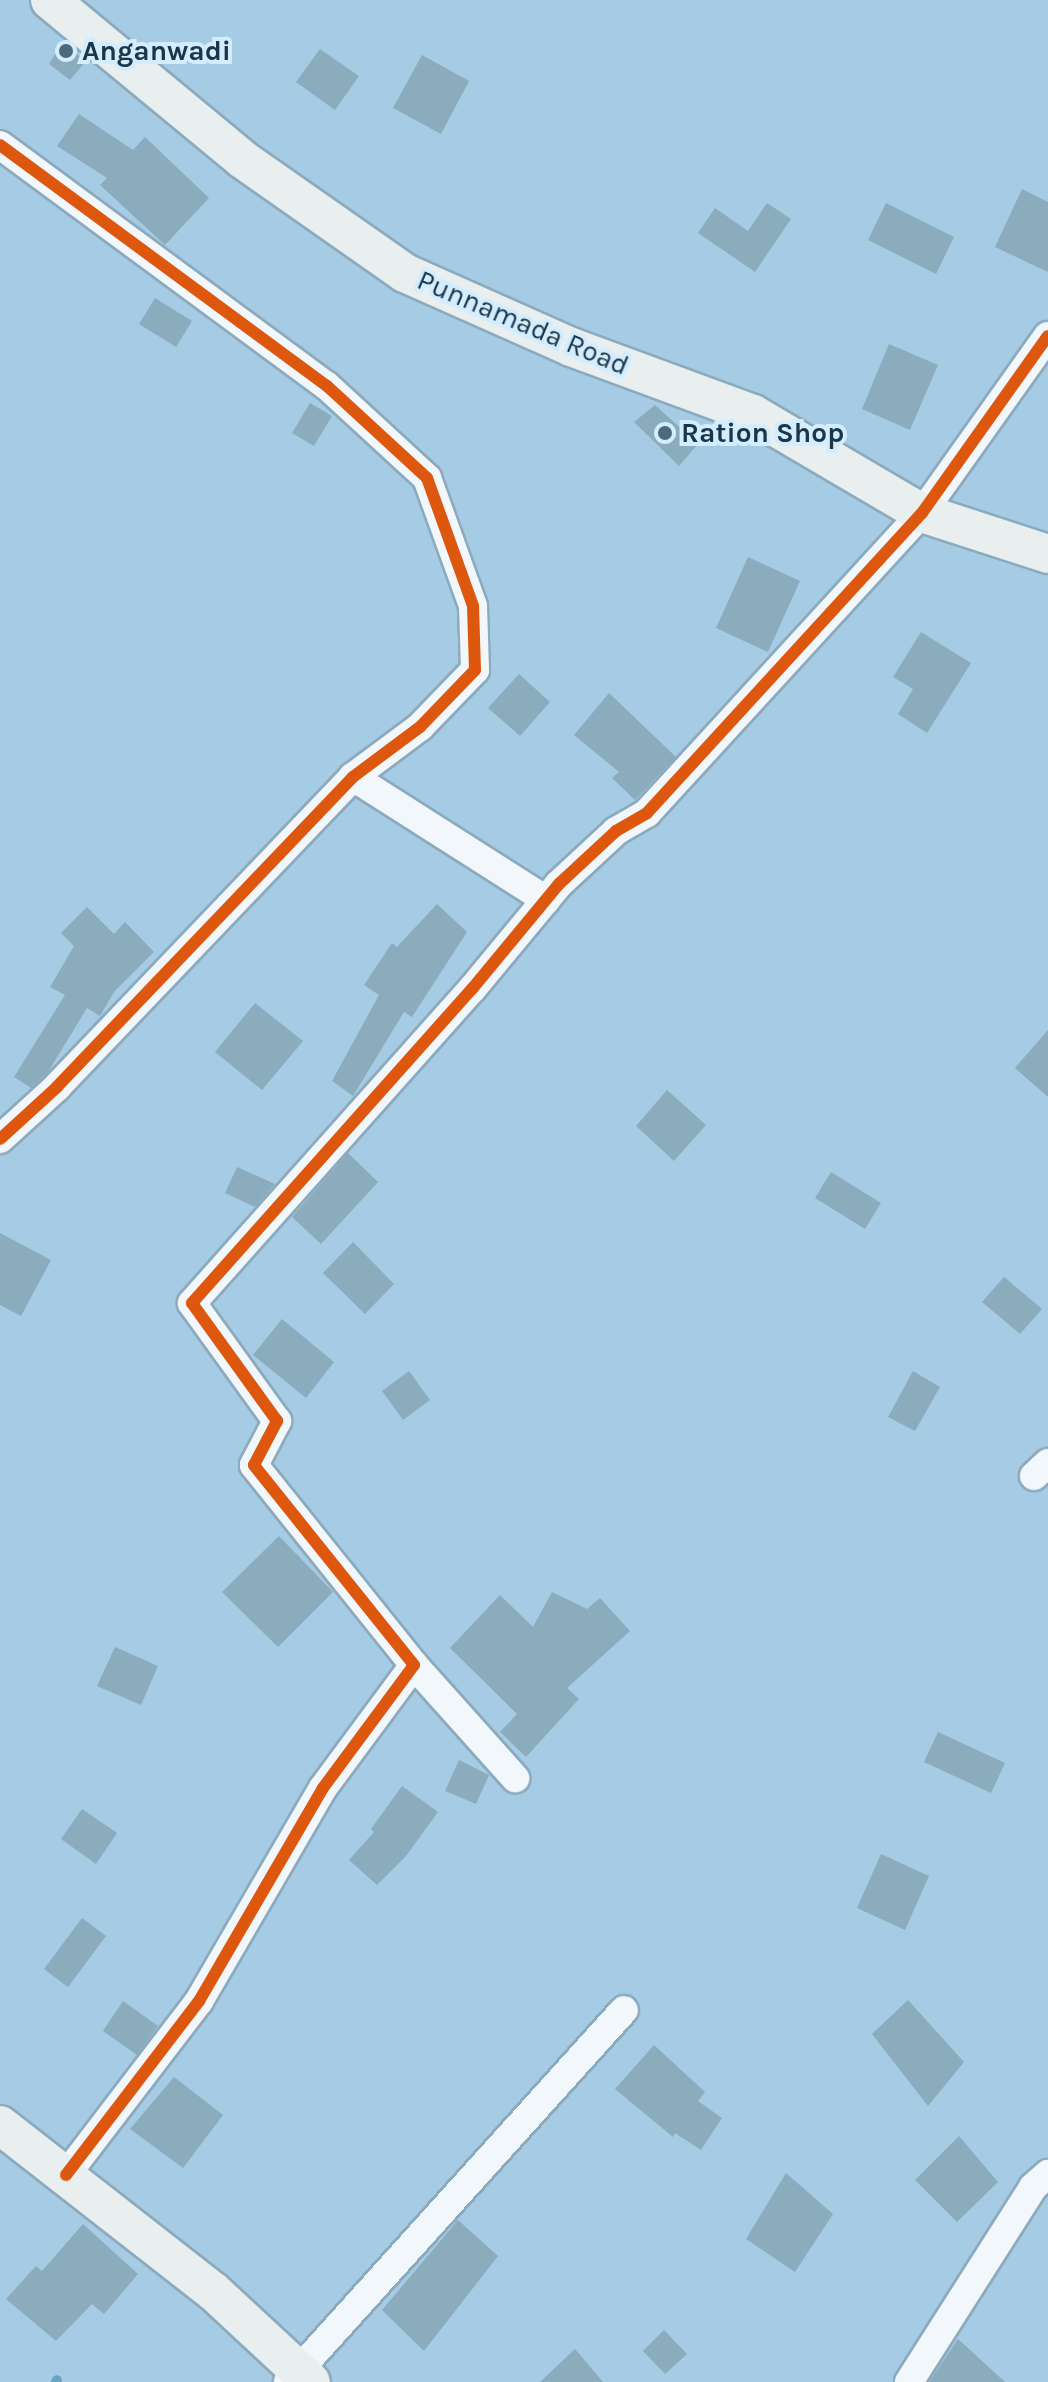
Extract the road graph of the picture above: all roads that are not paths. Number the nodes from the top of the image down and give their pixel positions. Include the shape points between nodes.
1 (50, 0) edge
2 (0, 145) edge
3 (1048, 336) edge
4 (922, 513) junction
5 (1048, 554) edge
6 (353, 777) junction
7 (546, 900) junction
8 (0, 1139) edge
9 (414, 1665) junction
10 (515, 1778) dead end
11 (624, 2010) dead end
12 (0, 2125) edge
13 (1048, 2174) edge
14 (66, 2175) junction
15 (299, 2378) edge
16 (909, 2382) edge

1 - 4 main road, Punnamada Road via 242,159 405,273 571,347 753,414
2 - 6 street via 327,386 427,478 473,606 475,670 420,727
3 - 4 street
4 - 5 main road, Punnamada Road
4 - 7 street via 658,803 616,831
6 - 7 street
6 - 8 street via 57,1087
7 - 9 street via 192,1303 277,1421 254,1465
9 - 10 street
9 - 14 street via 323,1788 199,2001
11 - 15 street
12 - 14 main road
13 - 16 street via 1033,2187
14 - 15 main road via 214,2292

